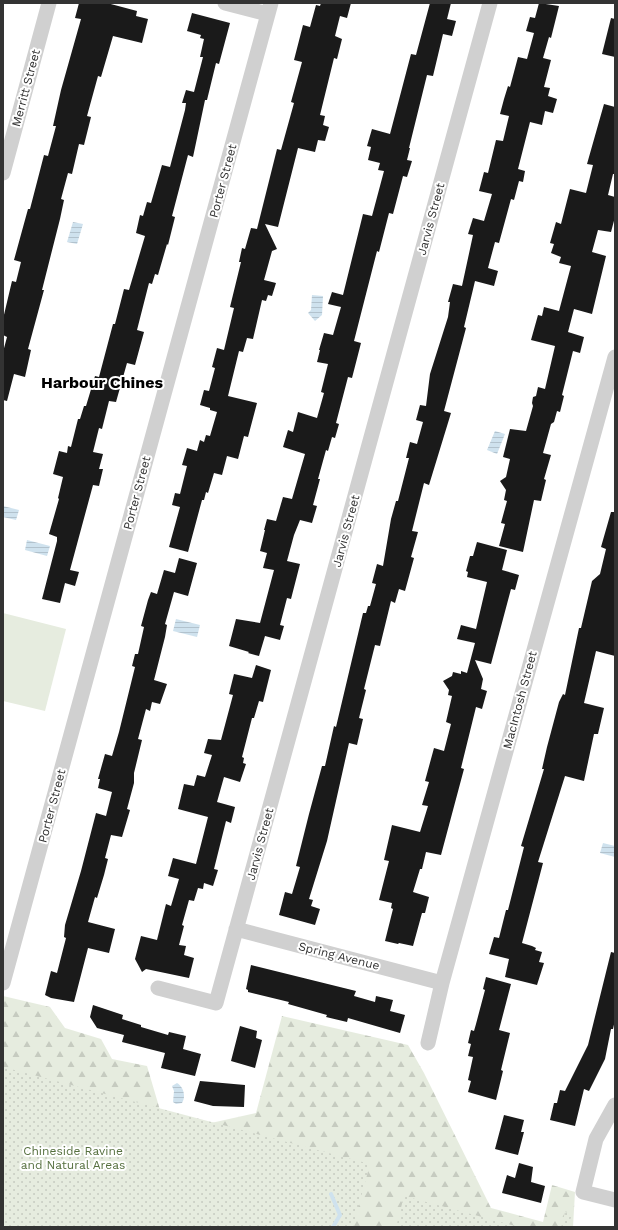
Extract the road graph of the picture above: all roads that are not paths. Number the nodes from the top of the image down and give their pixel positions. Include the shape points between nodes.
1 (49, 3) edge
2 (225, 3) edge
3 (490, 3) edge
4 (269, 8) edge
5 (3, 173) edge
6 (615, 357) edge
7 (236, 929) junction
8 (442, 982) junction
9 (3, 983) edge
10 (158, 988) dead end
11 (428, 1043) dead end
12 (615, 1105) edge
13 (615, 1200) edge

1 - 5 street, Merritt Street
2 - 4 street
3 - 7 street, Jarvis Street
4 - 9 street, Porter Street
6 - 8 street, MacIntosh Street
7 - 8 street, Spring Avenue
7 - 10 street, Jarvis Street via 216,1003
8 - 11 street, MacIntosh Street
12 - 13 street via 596,1139 583,1192

